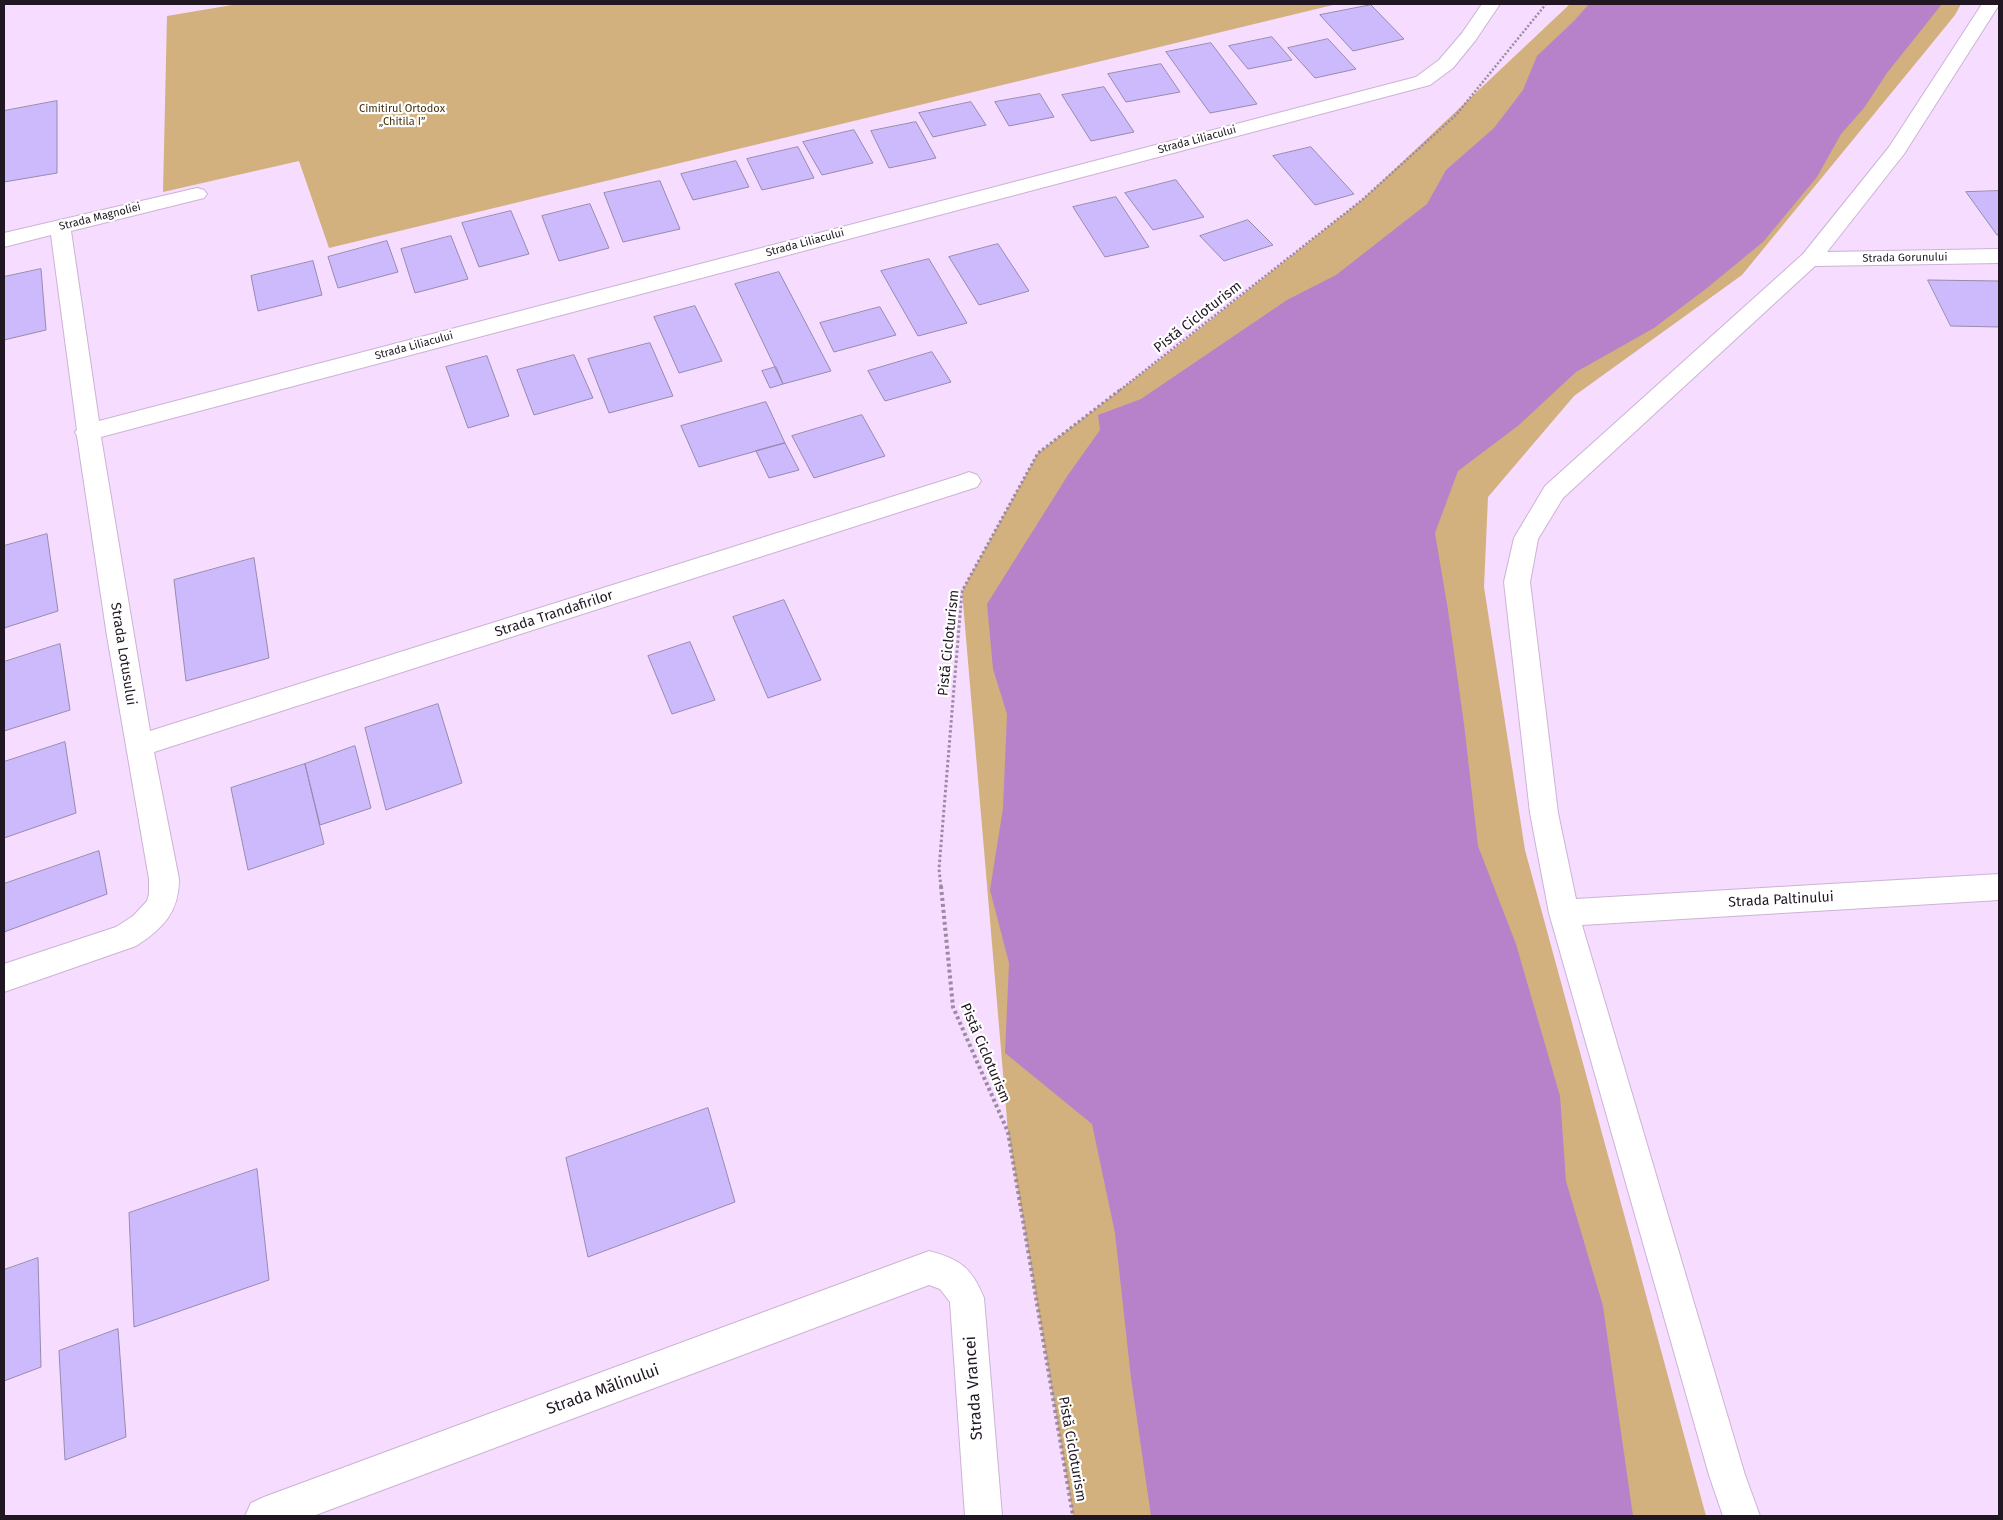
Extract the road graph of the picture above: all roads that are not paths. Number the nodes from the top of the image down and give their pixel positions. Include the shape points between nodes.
1 (1492, 4) edge
2 (1991, 4) edge
3 (197, 194) dead end
4 (60, 227) junction
5 (4, 240) edge
6 (1999, 256) edge
7 (1810, 259) junction
8 (87, 432) junction
9 (968, 481) dead end
10 (138, 746) junction
11 (1999, 887) edge
12 (1564, 913) junction
13 (4, 978) edge
14 (942, 1271) joint
15 (264, 1516) edge
16 (984, 1516) edge
17 (1741, 1516) edge

1 - 8 street, Strada Liliacului via 1446,64 1423,81
2 - 7 street via 1982,31 1897,150
3 - 4 street, Strada Magnoliei
4 - 5 street, Strada Magnoliei
4 - 8 street, Strada Lotusului
6 - 7 street, Strada Gorunului
7 - 12 street via 1554,492 1526,538 1516,582 1544,813
8 - 10 street, Strada Lotusului
9 - 10 street, Strada Trandafirilor
10 - 13 street, Strada Lotusului via 164,879 164,894 158,909 125,937
11 - 12 street, Strada Paltinului
12 - 17 street
14 - 15 street, Strada Mălinului via 929,1268
14 - 16 street, Strada Vrancei via 956,1278 967,1298

